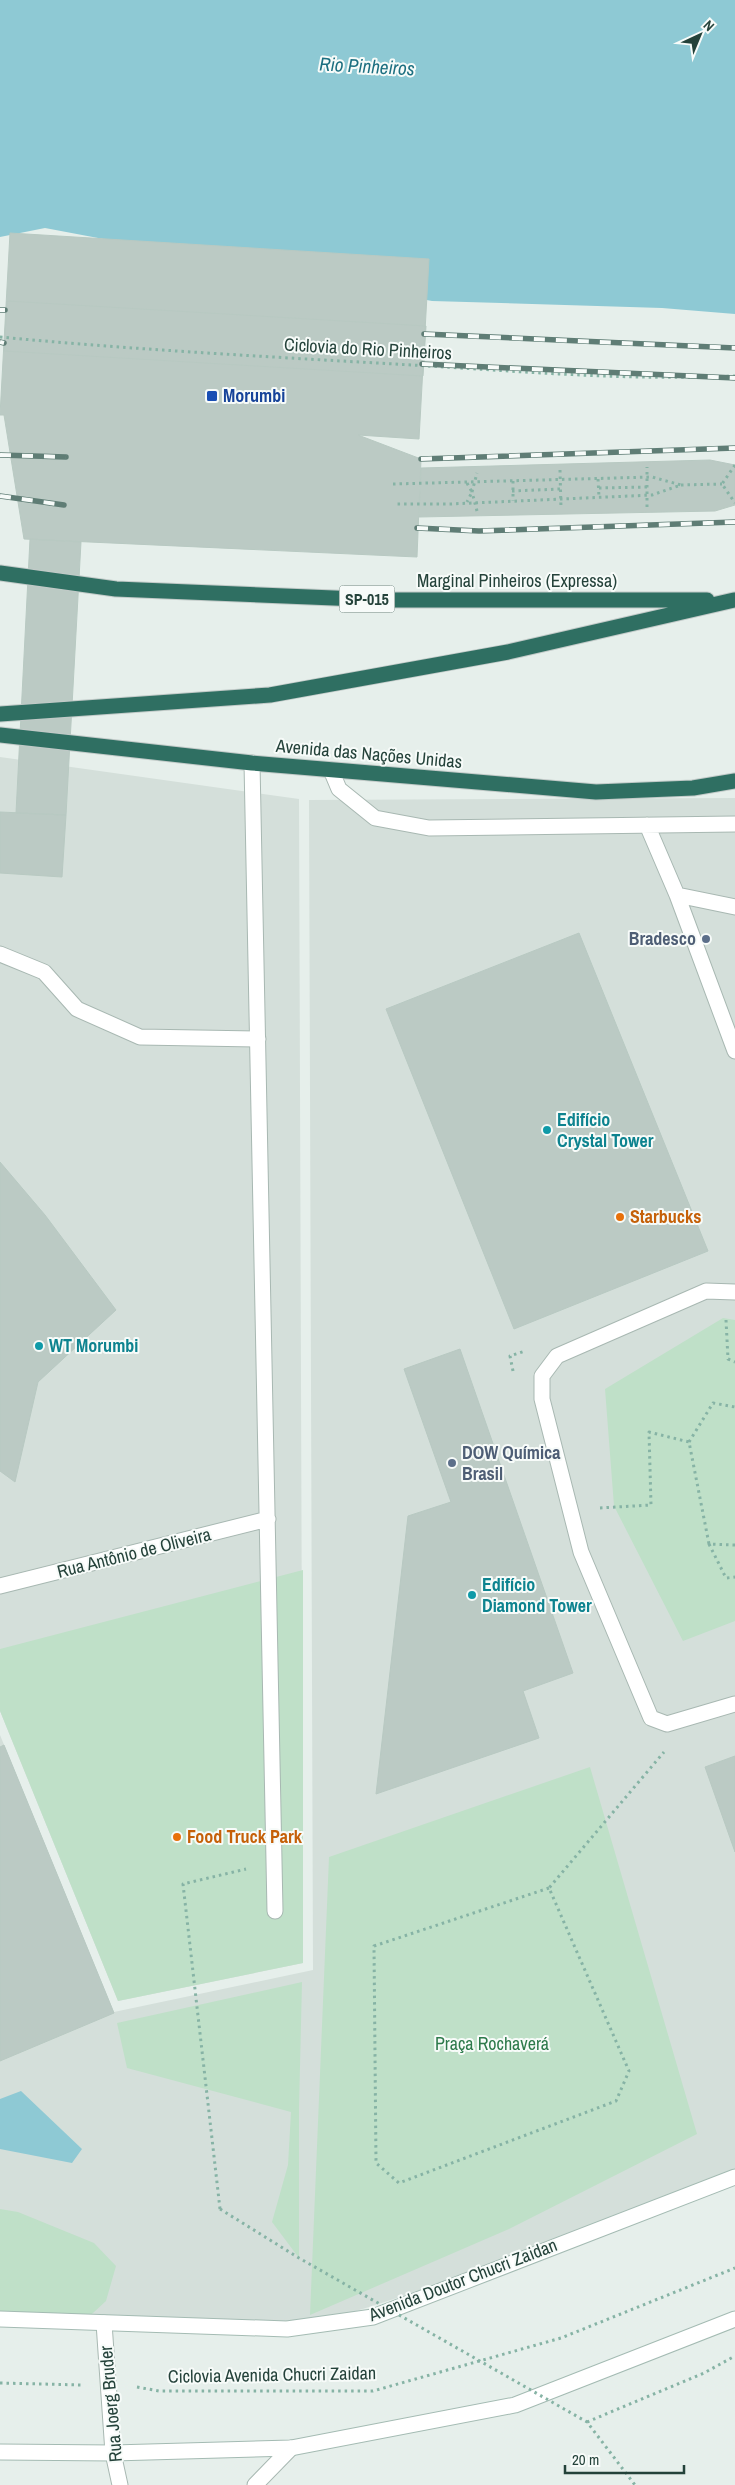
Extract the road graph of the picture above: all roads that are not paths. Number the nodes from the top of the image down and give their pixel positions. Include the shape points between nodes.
1 (0, 573) edge
2 (735, 600) edge
3 (0, 714) edge
4 (0, 735) edge
5 (252, 763) junction
6 (331, 770) junction
7 (735, 780) edge
8 (735, 824) edge
9 (647, 826) junction
10 (678, 894) junction
11 (735, 908) edge
12 (0, 954) edge
13 (258, 1039) junction
14 (735, 1051) edge
15 (730, 1292) edge
16 (268, 1520) junction
17 (0, 1586) edge
18 (735, 1704) edge
19 (274, 1911) dead end
20 (735, 2177) edge
21 (735, 2318) edge
22 (0, 2319) edge
23 (104, 2323) junction
24 (291, 2448) junction
25 (0, 2452) edge
26 (113, 2453) junction
27 (120, 2485) edge
28 (255, 2485) edge

1 - 2 highway, Marginal Pinheiros (Expressa) / SP-015 via 116,589 383,600
2 - 3 highway via 508,652 270,695
4 - 5 highway, Avenida das Nações Unidas
5 - 6 highway, Avenida das Nações Unidas
5 - 13 street
6 - 7 highway, Avenida das Nações Unidas via 596,792 693,788
6 - 9 street via 339,789 375,818 429,828
8 - 9 street
9 - 10 street
10 - 11 street
10 - 14 street
12 - 13 street via 44,972 77,1009 140,1037
13 - 16 street
15 - 18 street via 706,1291 557,1356 542,1376 542,1399 582,1552 652,1718 666,1724
16 - 17 street, Rua Antônio de Oliveira
16 - 19 street
20 - 23 street, Avenida Doutor Chucri Zaidan via 373,2317 300,2329
21 - 24 street via 515,2405
22 - 23 street, Avenida Doutor Chucri Zaidan
23 - 26 street, Rua Joerg Bruder
24 - 26 street
24 - 28 street
25 - 26 street
26 - 27 street, Rua Joerg Bruder

